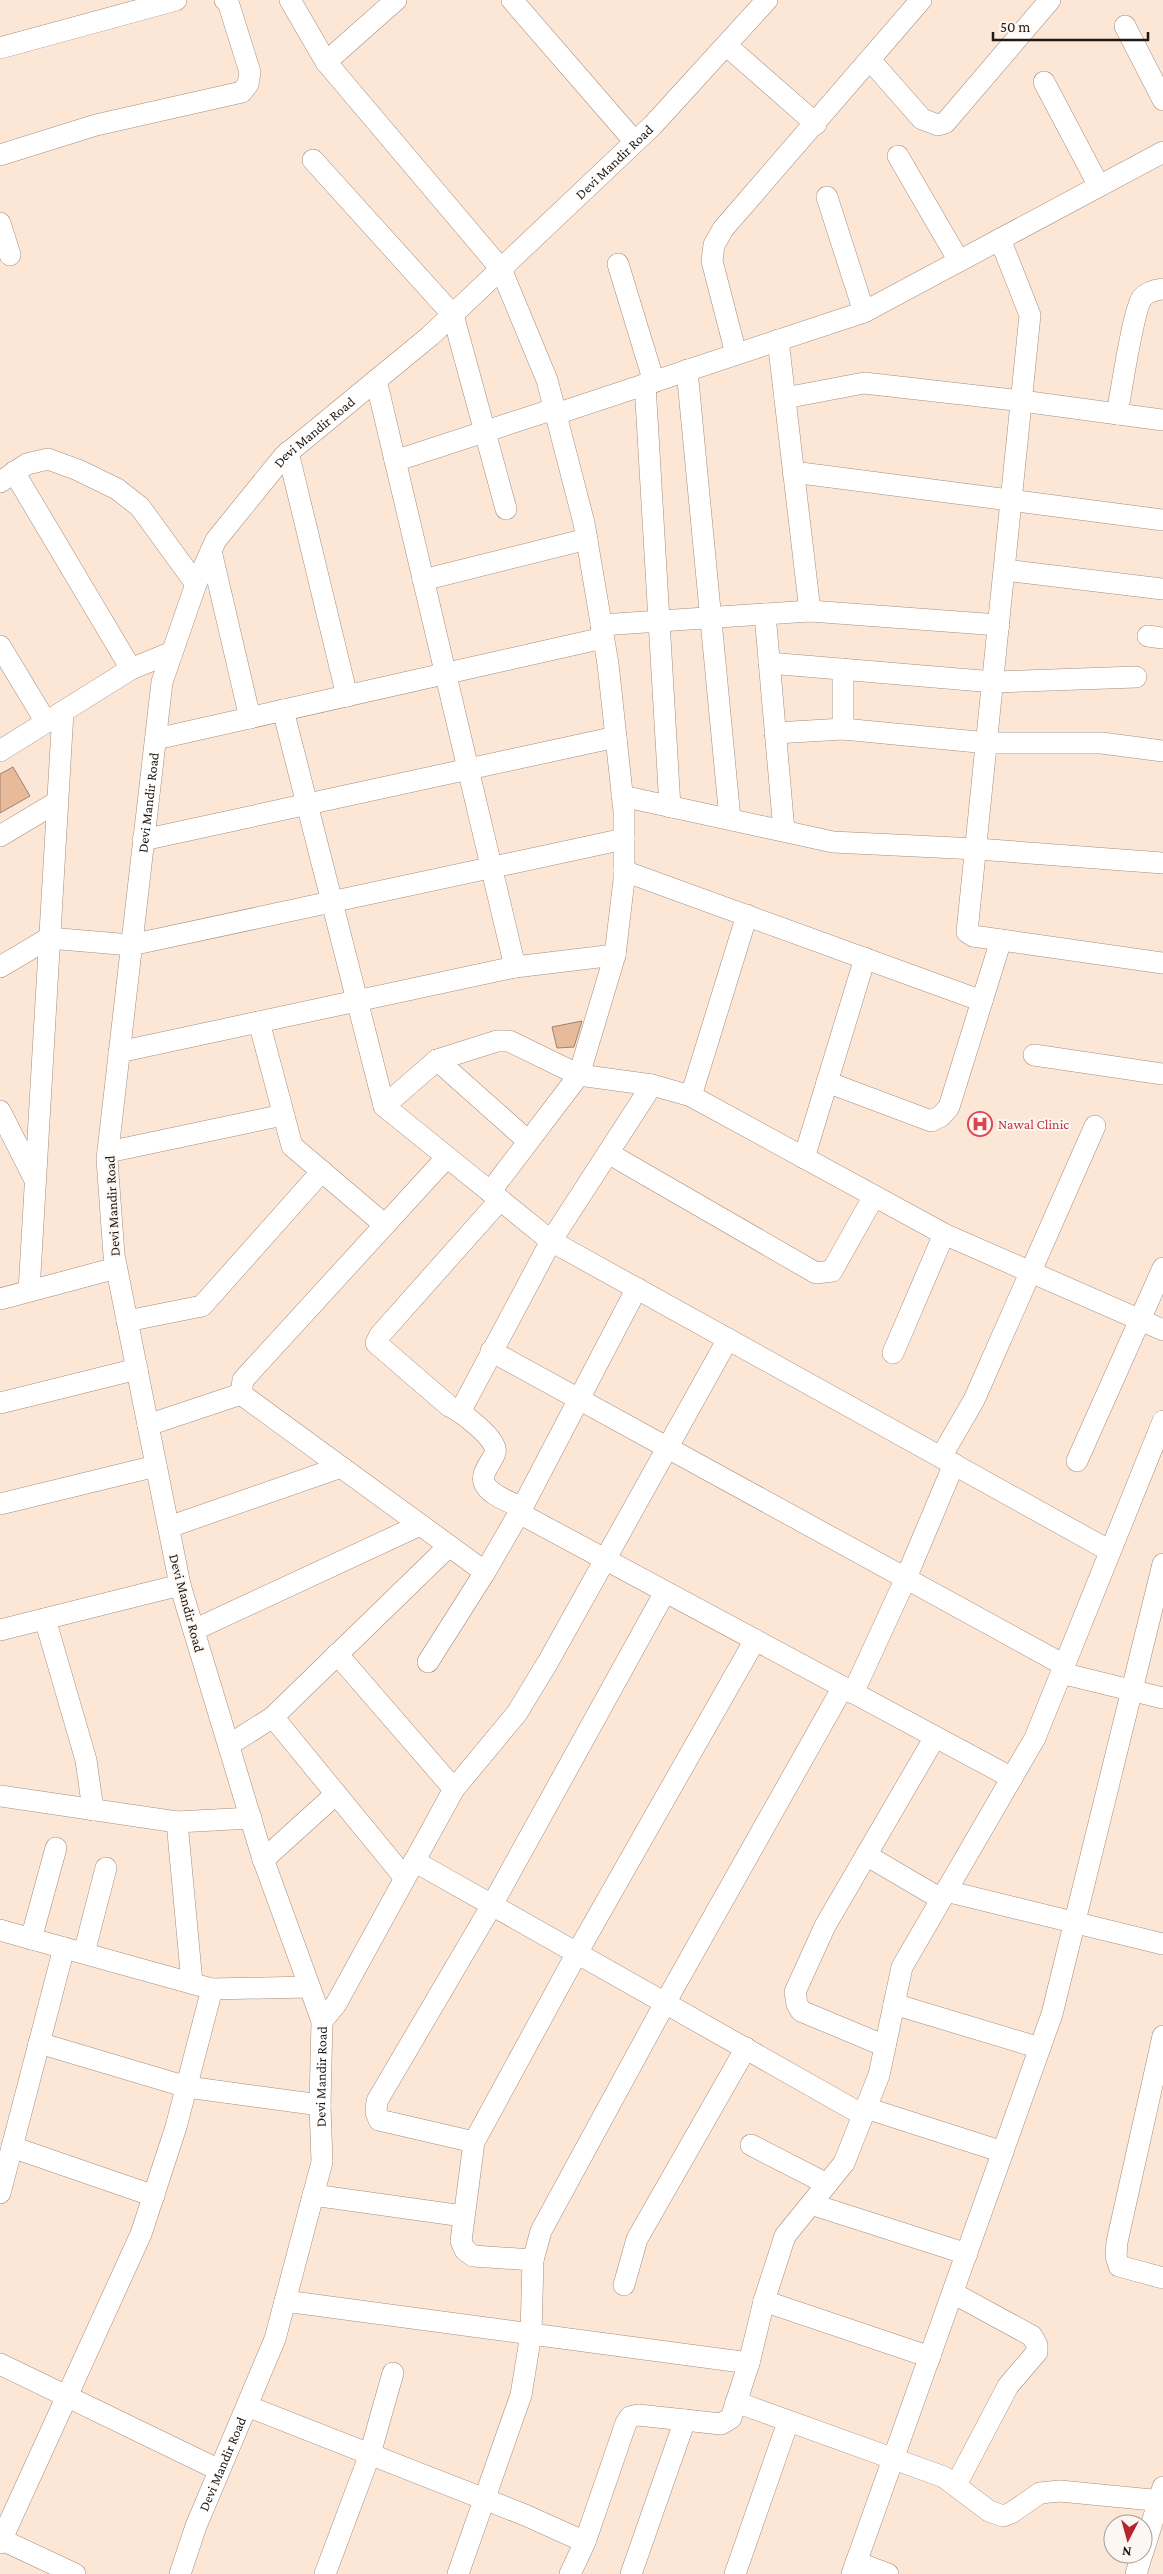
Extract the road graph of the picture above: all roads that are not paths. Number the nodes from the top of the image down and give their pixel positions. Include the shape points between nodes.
1 (176, 0) edge
2 (225, 0) edge
3 (290, 0) edge
4 (396, 0) edge
5 (512, 0) edge
6 (767, 0) edge
7 (921, 0) edge
8 (1050, 0) edge
9 (1125, 26) dead end
10 (726, 45) junction
11 (0, 48) edge
12 (870, 60) junction
13 (326, 62) junction
14 (1044, 82) dead end
15 (1163, 100) edge
16 (816, 124) junction
17 (636, 142) junction
18 (1163, 152) edge
19 (0, 156) edge
20 (898, 156) dead end
21 (312, 160) dead end
22 (1099, 186) junction
23 (827, 197) dead end
24 (0, 223) edge
25 (1000, 239) junction
26 (10, 255) dead end
27 (959, 261) junction
28 (618, 264) dead end
29 (501, 269) junction
30 (1163, 289) edge
31 (864, 312) junction
32 (453, 315) junction
33 (778, 340) junction
34 (736, 354) junction
35 (687, 370) junction
36 (376, 380) junction
37 (650, 383) junction
38 (784, 398) junction
39 (1022, 401) junction
40 (555, 411) junction
41 (1117, 414) junction
42 (1163, 420) edge
43 (485, 432) junction
44 (288, 452) junction
45 (395, 461) junction
46 (793, 472) junction
47 (7, 477) edge
48 (1012, 500) junction
49 (506, 509) dead end
50 (1163, 520) edge
51 (587, 539) junction
52 (211, 551) junction
53 (1005, 570) junction
54 (423, 580) junction
55 (196, 584) junction
56 (1163, 589) edge
57 (810, 611) junction
58 (764, 614) junction
59 (711, 618) junction
60 (659, 621) junction
61 (1000, 625) junction
62 (602, 632) junction
63 (0, 646) edge
64 (170, 652) junction
65 (769, 663) junction
66 (843, 669) junction
67 (131, 670) junction
68 (445, 674) junction
69 (1136, 677) dead end
70 (994, 682) junction
71 (347, 696) junction
72 (283, 710) junction
73 (54, 717) junction
74 (250, 718) junction
75 (843, 729) junction
76 (775, 733) junction
77 (616, 737) junction
78 (156, 739) junction
79 (988, 743) junction
80 (0, 751) edge
81 (1163, 751) edge
82 (468, 770) junction
83 (622, 796) junction
84 (57, 802) junction
85 (307, 805) junction
86 (670, 807) junction
87 (730, 820) junction
88 (784, 831) junction
89 (0, 836) edge
90 (624, 839) junction
91 (143, 840) junction
92 (977, 848) junction
93 (1163, 863) edge
94 (492, 868) junction
95 (624, 870) junction
96 (332, 902) junction
97 (747, 915) junction
98 (49, 938) junction
99 (1001, 940) junction
100 (131, 945) junction
101 (615, 954) junction
102 (865, 958) junction
103 (1163, 963) edge
104 (0, 967) edge
105 (516, 967) junction
106 (357, 1001) junction
107 (982, 1001) junction
108 (259, 1022) junction
109 (119, 1052) junction
110 (1034, 1055) dead end
111 (437, 1060) junction
112 (1163, 1074) edge
113 (579, 1076) junction
114 (827, 1082) junction
115 (652, 1085) junction
116 (691, 1096) junction
117 (384, 1106) junction
118 (0, 1111) edge
119 (283, 1114) junction
120 (1095, 1126) dead end
121 (528, 1141) junction
122 (108, 1152) junction
123 (608, 1153) junction
124 (447, 1157) junction
125 (804, 1158) junction
126 (322, 1171) junction
127 (35, 1180) junction
128 (495, 1196) junction
129 (874, 1196) junction
130 (385, 1225) junction
131 (944, 1234) junction
132 (551, 1241) junction
133 (116, 1268) junction
134 (1163, 1268) edge
135 (1030, 1272) junction
136 (636, 1288) junction
137 (30, 1291) junction
138 (0, 1299) edge
139 (1140, 1320) junction
140 (127, 1321) junction
141 (1163, 1330) edge
142 (728, 1339) junction
143 (491, 1351) junction
144 (893, 1353) dead end
145 (136, 1369) junction
146 (241, 1394) junction
147 (580, 1399) junction
148 (0, 1403) edge
149 (460, 1412) junction
150 (148, 1425) junction
151 (1161, 1432) edge
152 (667, 1447) junction
153 (947, 1461) junction
154 (1077, 1461) dead end
155 (156, 1466) junction
156 (341, 1467) junction
157 (0, 1504) edge
158 (520, 1510) junction
159 (420, 1525) junction
160 (169, 1527) junction
161 (449, 1546) junction
162 (1110, 1551) junction
163 (605, 1559) junction
164 (1163, 1564) edge
165 (485, 1572) junction
166 (906, 1578) junction
167 (180, 1585) junction
168 (665, 1592) junction
169 (45, 1619) junction
170 (0, 1630) edge
171 (194, 1630) junction
172 (755, 1640) junction
173 (337, 1654) junction
174 (428, 1662) dead end
175 (1063, 1669) junction
176 (848, 1690) junction
177 (1132, 1690) junction
178 (1163, 1698) edge
179 (273, 1717) junction
180 (935, 1737) junction
181 (228, 1745) junction
182 (1012, 1778) junction
183 (454, 1789) junction
184 (336, 1794) junction
185 (0, 1796) edge
186 (93, 1810) junction
187 (250, 1818) junction
188 (177, 1822) junction
189 (56, 1848) dead end
190 (866, 1855) junction
191 (263, 1860) junction
192 (106, 1868) dead end
193 (410, 1870) junction
194 (943, 1895) junction
195 (492, 1905) junction
196 (1074, 1922) junction
197 (0, 1930) edge
198 (31, 1939) junction
199 (1163, 1944) edge
200 (74, 1951) junction
201 (577, 1953) junction
202 (202, 1986) junction
203 (309, 1987) junction
204 (665, 2003) junction
205 (894, 2004) junction
206 (322, 2021) junction
207 (1163, 2036) edge
208 (39, 2043) junction
209 (885, 2046) junction
210 (746, 2048) junction
211 (1040, 2048) junction
212 (187, 2086) junction
213 (320, 2105) junction
214 (865, 2111) junction
215 (474, 2142) junction
216 (751, 2144) dead end
217 (12, 2147) junction
218 (1003, 2152) junction
219 (827, 2184) junction
220 (0, 2193) edge
221 (314, 2195) junction
222 (154, 2196) junction
223 (811, 2204) junction
224 (463, 2216) junction
225 (967, 2254) junction
226 (533, 2260) junction
227 (1163, 2278) edge
228 (624, 2285) dead end
229 (953, 2293) junction
230 (285, 2301) junction
231 (764, 2301) junction
232 (531, 2334) junction
233 (930, 2358) junction
234 (749, 2363) junction
235 (0, 2364) edge
236 (393, 2372) dead end
237 (67, 2396) junction
238 (736, 2402) junction
239 (247, 2406) junction
240 (686, 2420) junction
241 (788, 2422) junction
242 (370, 2454) junction
243 (894, 2461) junction
244 (219, 2470) junction
245 (956, 2484) junction
246 (1162, 2496) edge
247 (484, 2499) junction
248 (1153, 2523) edge
249 (1, 2540) edge
250 (585, 2542) junction
251 (854, 2568) edge
252 (75, 2574) edge
253 (180, 2574) edge
254 (325, 2574) edge
255 (458, 2574) edge
256 (570, 2574) edge
257 (631, 2574) edge
258 (735, 2574) edge
259 (888, 2574) edge

1 - 11 street
2 - 19 street via 250,72 248,84 242,92 96,125
3 - 13 street
4 - 13 street
5 - 17 street
6 - 10 street, Devi Mandir Road
7 - 12 street
8 - 12 street via 945,123 938,125 922,119
9 - 15 street
10 - 16 street
10 - 17 street, Devi Mandir Road
12 - 16 street
13 - 29 street
14 - 22 street
16 - 34 street via 723,229 714,245 712,261
17 - 29 street, Devi Mandir Road
18 - 22 street
20 - 27 street
21 - 32 street
22 - 25 street
23 - 31 street
24 - 26 street
25 - 27 street
25 - 39 street via 1030,315
27 - 31 street
28 - 37 street
29 - 32 street, Devi Mandir Road
29 - 40 street via 547,380
30 - 41 street via 1153,290 1142,299 1136,315
31 - 33 street
32 - 36 street, Devi Mandir Road
32 - 43 street
33 - 34 street
33 - 38 street
34 - 35 street
35 - 37 street
35 - 59 street
36 - 44 street, Devi Mandir Road
36 - 45 street
37 - 40 street
37 - 60 street
38 - 39 street via 864,383
38 - 46 street
39 - 41 street
39 - 48 street
40 - 43 street
40 - 51 street
41 - 42 street
43 - 45 street
43 - 49 street
44 - 52 street, Devi Mandir Road via 216,540
44 - 71 street
45 - 54 street
46 - 48 street
46 - 57 street
47 - 55 street via 27,464 48,459 117,489 140,507
47 - 67 street
48 - 50 street
48 - 53 street
51 - 54 street
51 - 62 street
52 - 55 street, Devi Mandir Road
52 - 74 street
53 - 56 street
53 - 61 street
54 - 68 street
55 - 64 street, Devi Mandir Road
57 - 58 street
57 - 61 street
58 - 59 street
58 - 65 street
59 - 60 street
59 - 87 street
60 - 62 street
60 - 86 street
61 - 70 street
62 - 68 street
62 - 77 street
63 - 73 street
64 - 67 street
64 - 78 street, Devi Mandir Road via 162,682
65 - 66 street
65 - 76 street
66 - 70 street
66 - 75 street
67 - 73 street
68 - 71 street
68 - 82 street
69 - 70 street
70 - 79 street
71 - 72 street
72 - 74 street
72 - 85 street
73 - 80 street
73 - 84 street
74 - 78 street
75 - 76 street
75 - 79 street
76 - 88 street
77 - 82 street
77 - 83 street
78 - 91 street, Devi Mandir Road
79 - 81 street via 1102,743
79 - 92 street
82 - 85 street
82 - 94 street
83 - 86 street
83 - 90 street
84 - 89 street
84 - 98 street
85 - 91 street
85 - 96 street
86 - 87 street
87 - 88 street
88 - 92 street via 833,842
90 - 94 street
90 - 95 street
91 - 100 street, Devi Mandir Road
92 - 93 street
92 - 99 street via 967,932 973,936
94 - 96 street
94 - 105 street
95 - 97 street
95 - 101 street
96 - 100 street
96 - 106 street
97 - 102 street
97 - 116 street
98 - 100 street
98 - 104 street
98 - 127 street
99 - 103 street
99 - 107 street
100 - 109 street, Devi Mandir Road
101 - 105 street
101 - 113 street
102 - 107 street
102 - 114 street
105 - 106 street
106 - 108 street
106 - 117 street
107 - 114 street via 949,1107 931,1121
108 - 109 street
108 - 119 street
109 - 122 street, Devi Mandir Road
110 - 112 street
111 - 113 street via 497,1041 509,1041
111 - 117 street
111 - 121 street
113 - 115 street
113 - 121 street
114 - 125 street
115 - 116 street
115 - 123 street
116 - 125 street
117 - 124 street
118 - 127 street
119 - 122 street
119 - 126 street via 292,1146
120 - 135 street
121 - 128 street
122 - 133 street, Devi Mandir Road
123 - 129 street via 816,1273 832,1271
123 - 132 street
124 - 128 street
124 - 130 street
125 - 129 street
126 - 130 street
126 - 140 street via 202,1306
127 - 137 street
128 - 132 street
128 - 149 street via 376,1343
129 - 131 street
130 - 146 street via 243,1380
131 - 135 street
131 - 144 street
132 - 136 street
132 - 143 street
133 - 137 street
133 - 140 street, Devi Mandir Road
134 - 139 street
135 - 139 street
135 - 153 street
136 - 142 street
136 - 147 street
137 - 138 street
139 - 141 street
139 - 154 street
140 - 145 street, Devi Mandir Road
142 - 152 street
142 - 153 street
143 - 147 street
143 - 149 street
145 - 148 street
145 - 150 street, Devi Mandir Road
146 - 150 street
146 - 156 street
147 - 152 street
147 - 158 street
149 - 158 street via 495,1444 496,1452 484,1476 484,1483 490,1491
150 - 155 street, Devi Mandir Road
151 - 162 street
152 - 163 street
152 - 166 street
153 - 162 street
153 - 166 street
155 - 157 street
155 - 160 street, Devi Mandir Road
156 - 159 street
156 - 160 street
158 - 163 street
158 - 165 street
159 - 161 street
159 - 171 street
160 - 167 street, Devi Mandir Road
161 - 165 street
161 - 173 street
162 - 175 street
163 - 168 street
163 - 183 street via 517,1712
164 - 177 street
165 - 174 street
166 - 175 street
166 - 176 street
167 - 169 street
167 - 171 street, Devi Mandir Road
168 - 172 street
168 - 195 street
169 - 170 street
169 - 186 street via 86,1760
171 - 181 street, Devi Mandir Road
172 - 176 street
172 - 201 street
173 - 179 street
173 - 183 street
175 - 177 street
175 - 182 street via 1034,1738
176 - 180 street
176 - 204 street
177 - 178 street
177 - 196 street
179 - 181 street
179 - 184 street
180 - 182 street
180 - 190 street
181 - 187 street, Devi Mandir Road
182 - 194 street
183 - 193 street
184 - 191 street
184 - 193 street
185 - 186 street
186 - 188 street
187 - 188 street
187 - 191 street, Devi Mandir Road
188 - 202 street
189 - 198 street
190 - 194 street
190 - 209 street via 825,1926 795,1992 801,2011
191 - 203 street, Devi Mandir Road
192 - 200 street
193 - 195 street
193 - 206 street via 336,2004
194 - 196 street
194 - 205 street via 902,1967
195 - 201 street
195 - 215 street via 377,2101 376,2112 378,2120
196 - 199 street
196 - 211 street via 1052,2014
197 - 198 street
198 - 200 street
200 - 202 street
200 - 208 street
201 - 204 street
201 - 215 street
202 - 203 street
202 - 212 street
203 - 206 street, Devi Mandir Road
204 - 210 street
204 - 226 street via 541,2231
205 - 209 street
205 - 211 street
206 - 213 street, Devi Mandir Road
207 - 227 street via 1116,2256 1119,2266 1127,2270
208 - 212 street
208 - 217 street
209 - 214 street via 879,2075
210 - 214 street
210 - 228 street via 637,2239
211 - 218 street
212 - 213 street
212 - 222 street
213 - 221 street, Devi Mandir Road via 322,2162
214 - 218 street
214 - 219 street via 844,2163
215 - 224 street
216 - 219 street
217 - 220 street
217 - 222 street
218 - 225 street
219 - 223 street
221 - 224 street
221 - 230 street, Devi Mandir Road
222 - 237 street via 142,2234
223 - 225 street
223 - 231 street via 785,2236
224 - 226 street via 461,2241 473,2256
225 - 229 street
226 - 232 street
229 - 233 street
229 - 245 street via 1032,2336 1038,2352 1008,2386
230 - 232 street
230 - 239 street, Devi Mandir Road via 275,2339
231 - 233 street
231 - 234 street
232 - 234 street
232 - 247 street via 521,2395
233 - 243 street
234 - 238 street
235 - 237 street
236 - 242 street
237 - 244 street
237 - 249 street
238 - 240 street via 727,2422
238 - 241 street
239 - 242 street
239 - 244 street, Devi Mandir Road
240 - 250 street via 630,2417
240 - 257 street
241 - 243 street
241 - 258 street
242 - 247 street
242 - 254 street
243 - 245 street
243 - 251 street
244 - 253 street, Devi Mandir Road
245 - 246 street via 989,2510 1003,2516 1040,2493
246 - 248 street
247 - 250 street
247 - 255 street
249 - 252 street
250 - 256 street
251 - 259 street

